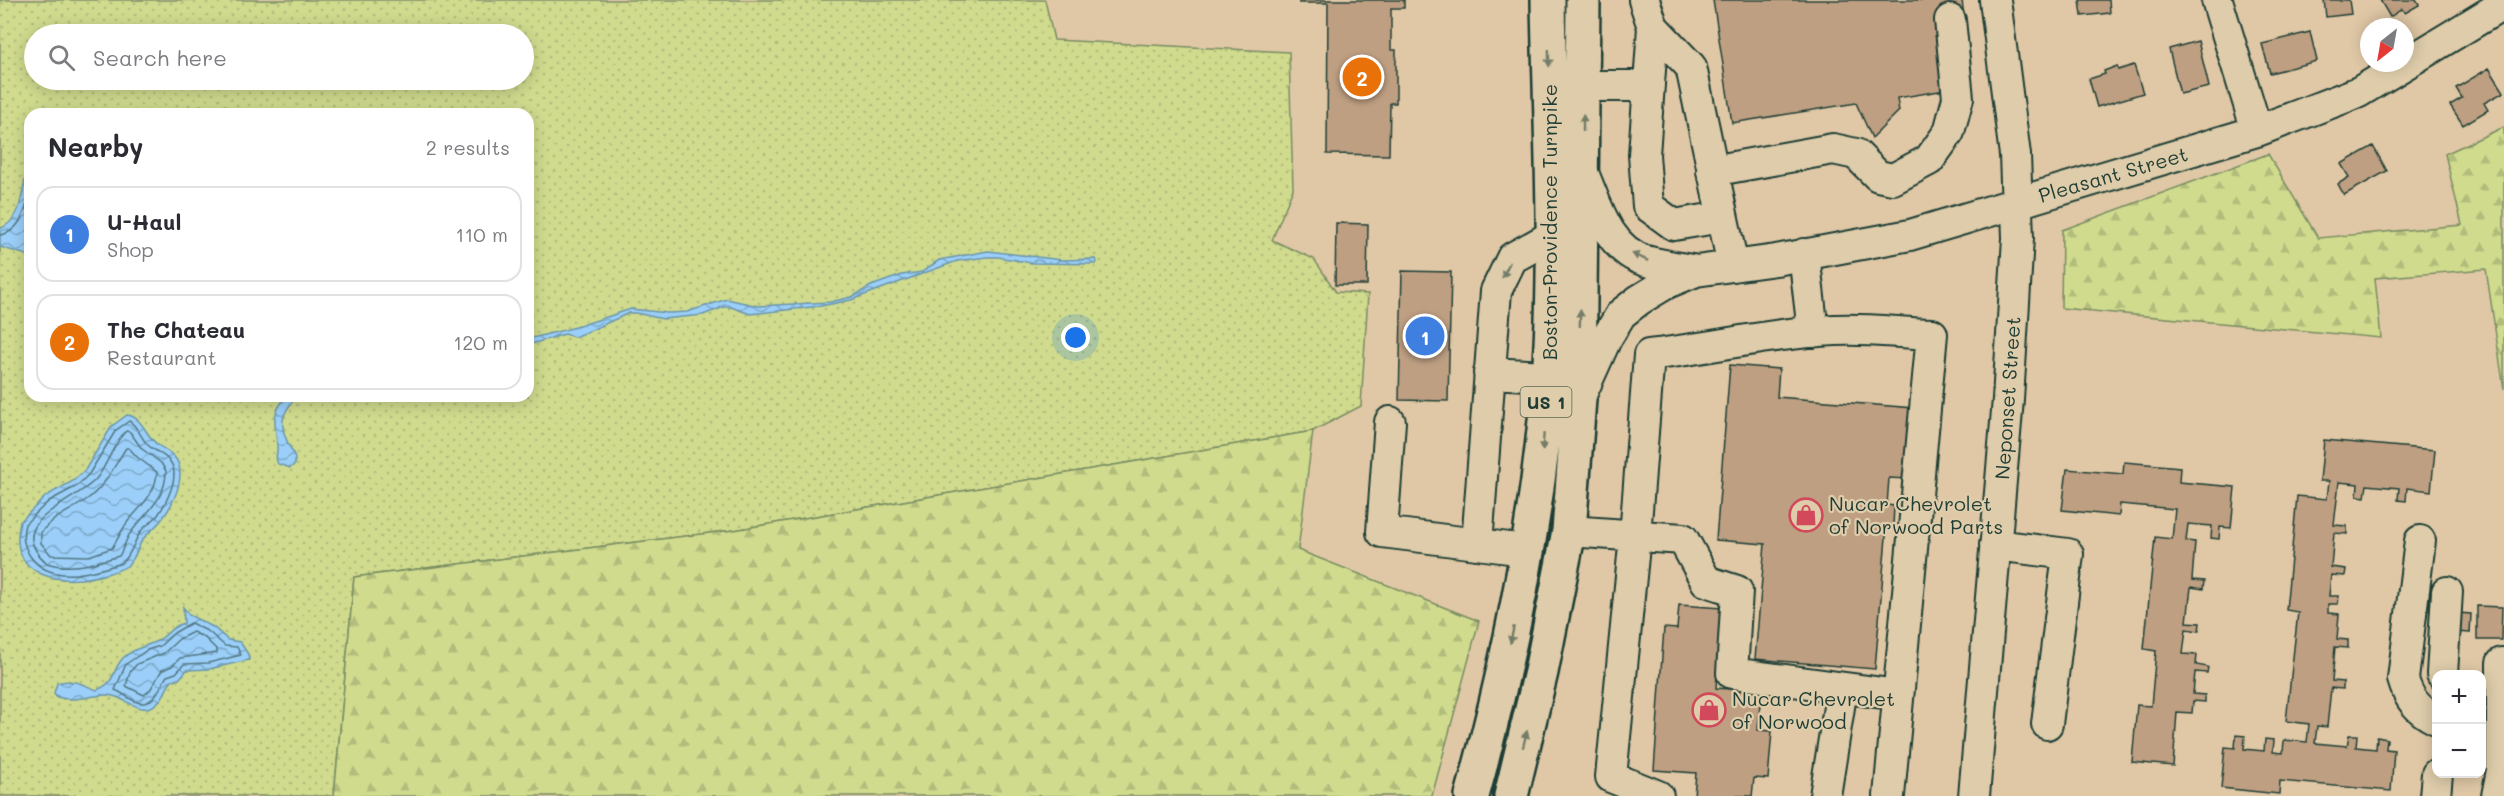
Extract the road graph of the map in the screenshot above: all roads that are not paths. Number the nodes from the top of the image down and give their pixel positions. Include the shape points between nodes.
1 (1548, 0) edge
2 (1583, 0) edge
3 (1995, 0) edge
4 (2217, 0) edge
5 (2504, 4) edge
6 (1648, 14) edge
7 (1950, 20) dead end
8 (1583, 86) junction
9 (1649, 86) junction
10 (2257, 131) junction
11 (1712, 171) junction
12 (1583, 173) junction
13 (2018, 201) junction
14 (1722, 217) junction
15 (1552, 236) junction
16 (1804, 254) junction
17 (1732, 266) junction
18 (1696, 271) junction
19 (1813, 332) junction
20 (1490, 374) junction
21 (1549, 376) junction
22 (1579, 399) junction
23 (1390, 422) dead end
24 (1569, 531) junction
25 (1635, 536) junction
26 (2420, 541) dead end
27 (1477, 544) junction
28 (1995, 544) junction
29 (1526, 550) junction
30 (2447, 592) dead end
31 (2502, 663) dead end
32 (2442, 670) edge
33 (1842, 688) junction
34 (1898, 695) junction
35 (2432, 717) edge
36 (2047, 724) dead end
37 (2437, 778) edge
38 (1472, 796) edge
39 (1511, 796) edge
40 (1658, 796) edge
41 (1825, 796) edge
42 (1889, 796) edge
43 (1974, 796) edge
44 (2435, 796) edge
45 (2497, 796) edge

1 -> 15 main road, Boston-Providence Turnpike / US 1
2 - 8 main road, Boston-Providence Turnpike / US 1
3 - 13 street, Neponset Street
4 - 10 street
5 - 10 street, Pleasant Street via 2359,92
6 - 9 street
6 - 11 street via 1691,66
7 - 11 street via 1959,98 1949,132 1929,160 1893,179 1878,176 1856,154 1833,149
8 - 9 street
12 -> 8 main road, Boston-Providence Turnpike / US 1
9 - 14 street via 1644,155 1648,206 1674,225
10 - 13 street, Pleasant Street
11 - 14 street
18 -> 12 street, Pleasant Street via 1643,260 1625,249 1611,236
22 -> 12 main road, Boston-Providence Turnpike / US 1
13 - 16 street, Pleasant Street via 1910,235
13 - 28 street, Neponset Street via 2008,399
14 - 17 street
15 -> 20 street via 1512,258 1496,291
15 - 21 main road, Boston-Providence Turnpike / US 1
16 - 17 street, Pleasant Street
16 - 19 street
17 - 18 street, Pleasant Street
18 - 22 street, Pleasant Street via 1667,283 1621,314
19 - 25 street via 1649,355
19 - 34 street via 1932,334
20 - 21 street
20 - 27 street
21 -> 29 main road, Boston-Providence Turnpike / US 1 via 1540,468
22 - 24 main road, Boston-Providence Turnpike / US 1
23 - 27 street via 1383,532
24 - 25 street
39 -> 24 main road, Boston-Providence Turnpike / US 1
25 - 33 street via 1683,539 1706,581 1737,591 1732,673
25 - 40 street via 1611,777
26 - 35 street via 2403,679 2412,701
27 - 29 street
28 - 36 street via 2068,554
28 - 43 street, Neponset Street
29 -> 38 main road, Boston-Providence Turnpike / US 1 via 1504,671
30 - 32 street
31 - 45 street via 2502,770
33 - 34 street
33 - 41 street
34 - 42 street
37 - 44 street

